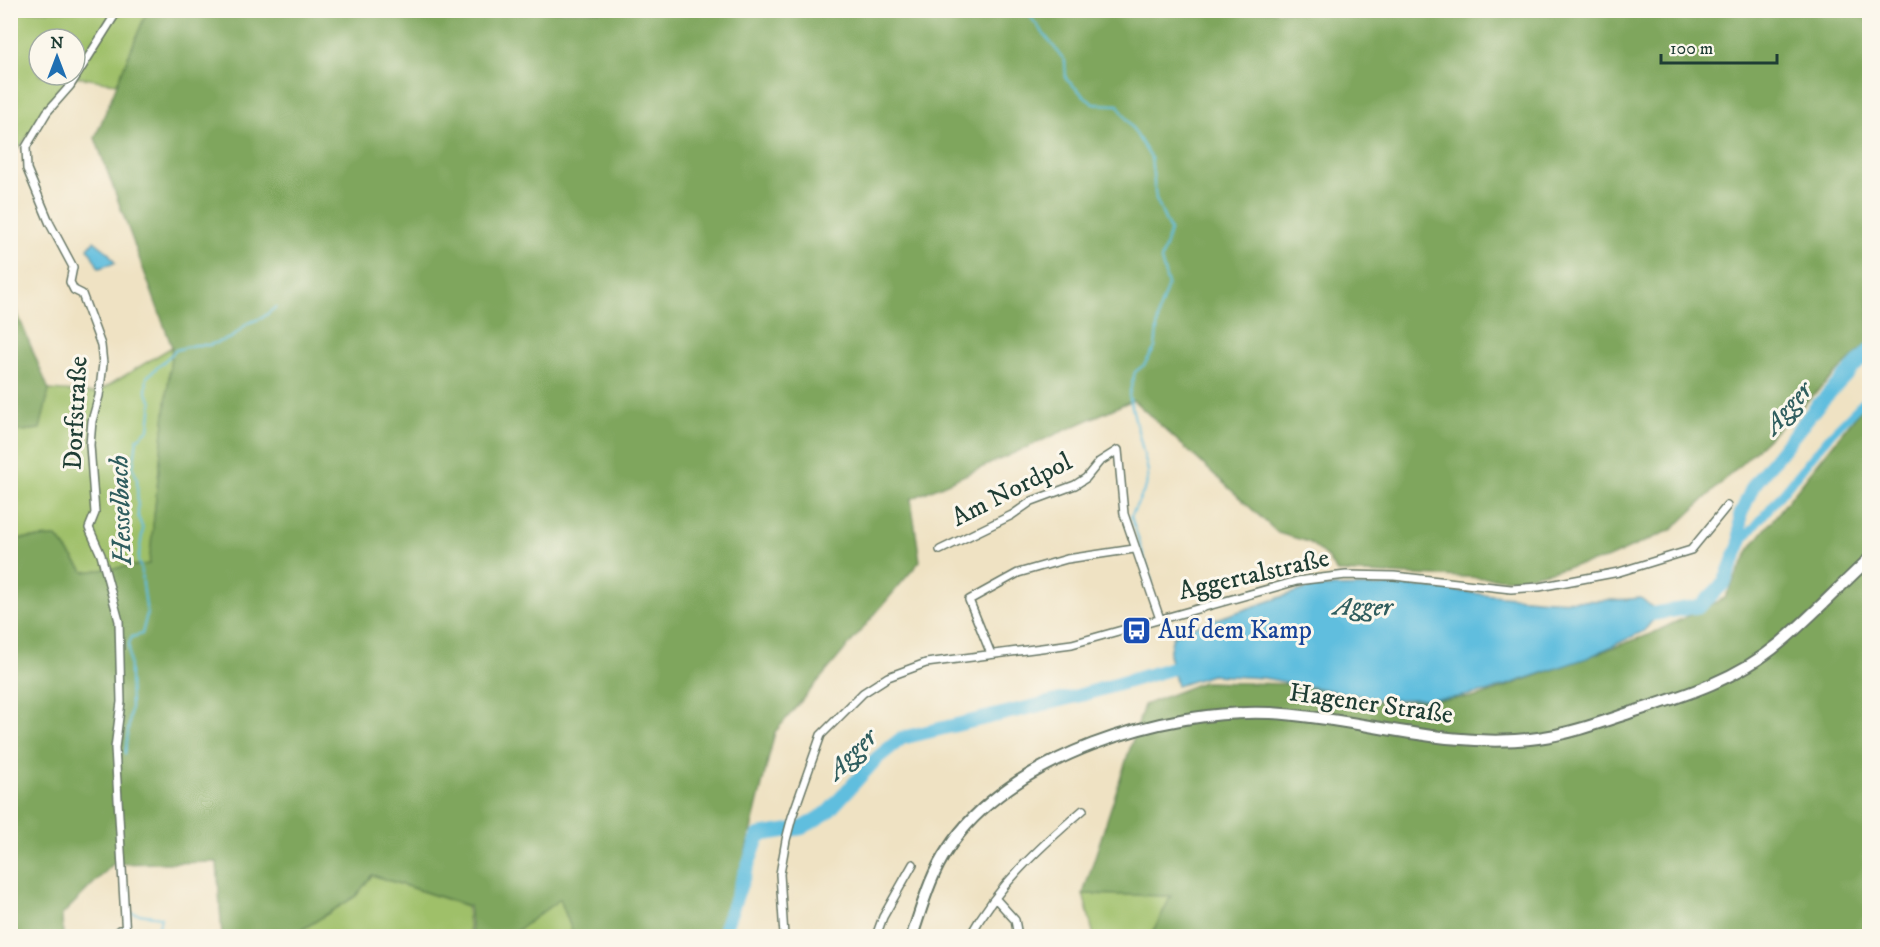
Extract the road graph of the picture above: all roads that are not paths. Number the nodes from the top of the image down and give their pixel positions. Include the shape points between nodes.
1 (118, 10) edge
2 (1727, 506) dead end
3 (1134, 549) junction
4 (940, 550) dead end
5 (1869, 558) edge
6 (1160, 619) junction
7 (992, 654) junction
8 (1083, 810) dead end
9 (913, 864) dead end
10 (995, 898) junction
11 (126, 934) edge
12 (112, 936) edge
13 (784, 936) edge
14 (876, 936) edge
15 (912, 936) edge
16 (970, 936) edge
17 (1018, 936) edge

1 - 11 street, Dorfstraße via 26,147 27,169 73,267 70,282 82,294 102,354 90,445 95,513 89,528 101,555 119,621 121,702 115,748
2 - 6 street, Aggertalstraße via 1691,550 1619,572 1511,589 1394,576 1346,575 1297,581
3 - 4 street, Am Nordpol via 1121,499 1118,450 1075,485 1032,501
3 - 6 street
3 - 7 street via 1018,573 969,600
5 - 15 main road, Hagener Straße via 1780,644 1739,671 1701,690 1563,734 1513,740 1440,738 1271,713 1181,719 1101,741 1010,788 970,821 938,867
6 - 7 street, Aggertalstraße via 1072,644
7 - 13 street, Aggertalstraße via 926,663 888,676 863,693 821,735 786,840 780,874
8 - 10 street via 1041,845
9 - 14 street
10 - 16 street
10 - 17 street via 1015,920
11 - 12 street, Dorfstraße via 119,930

